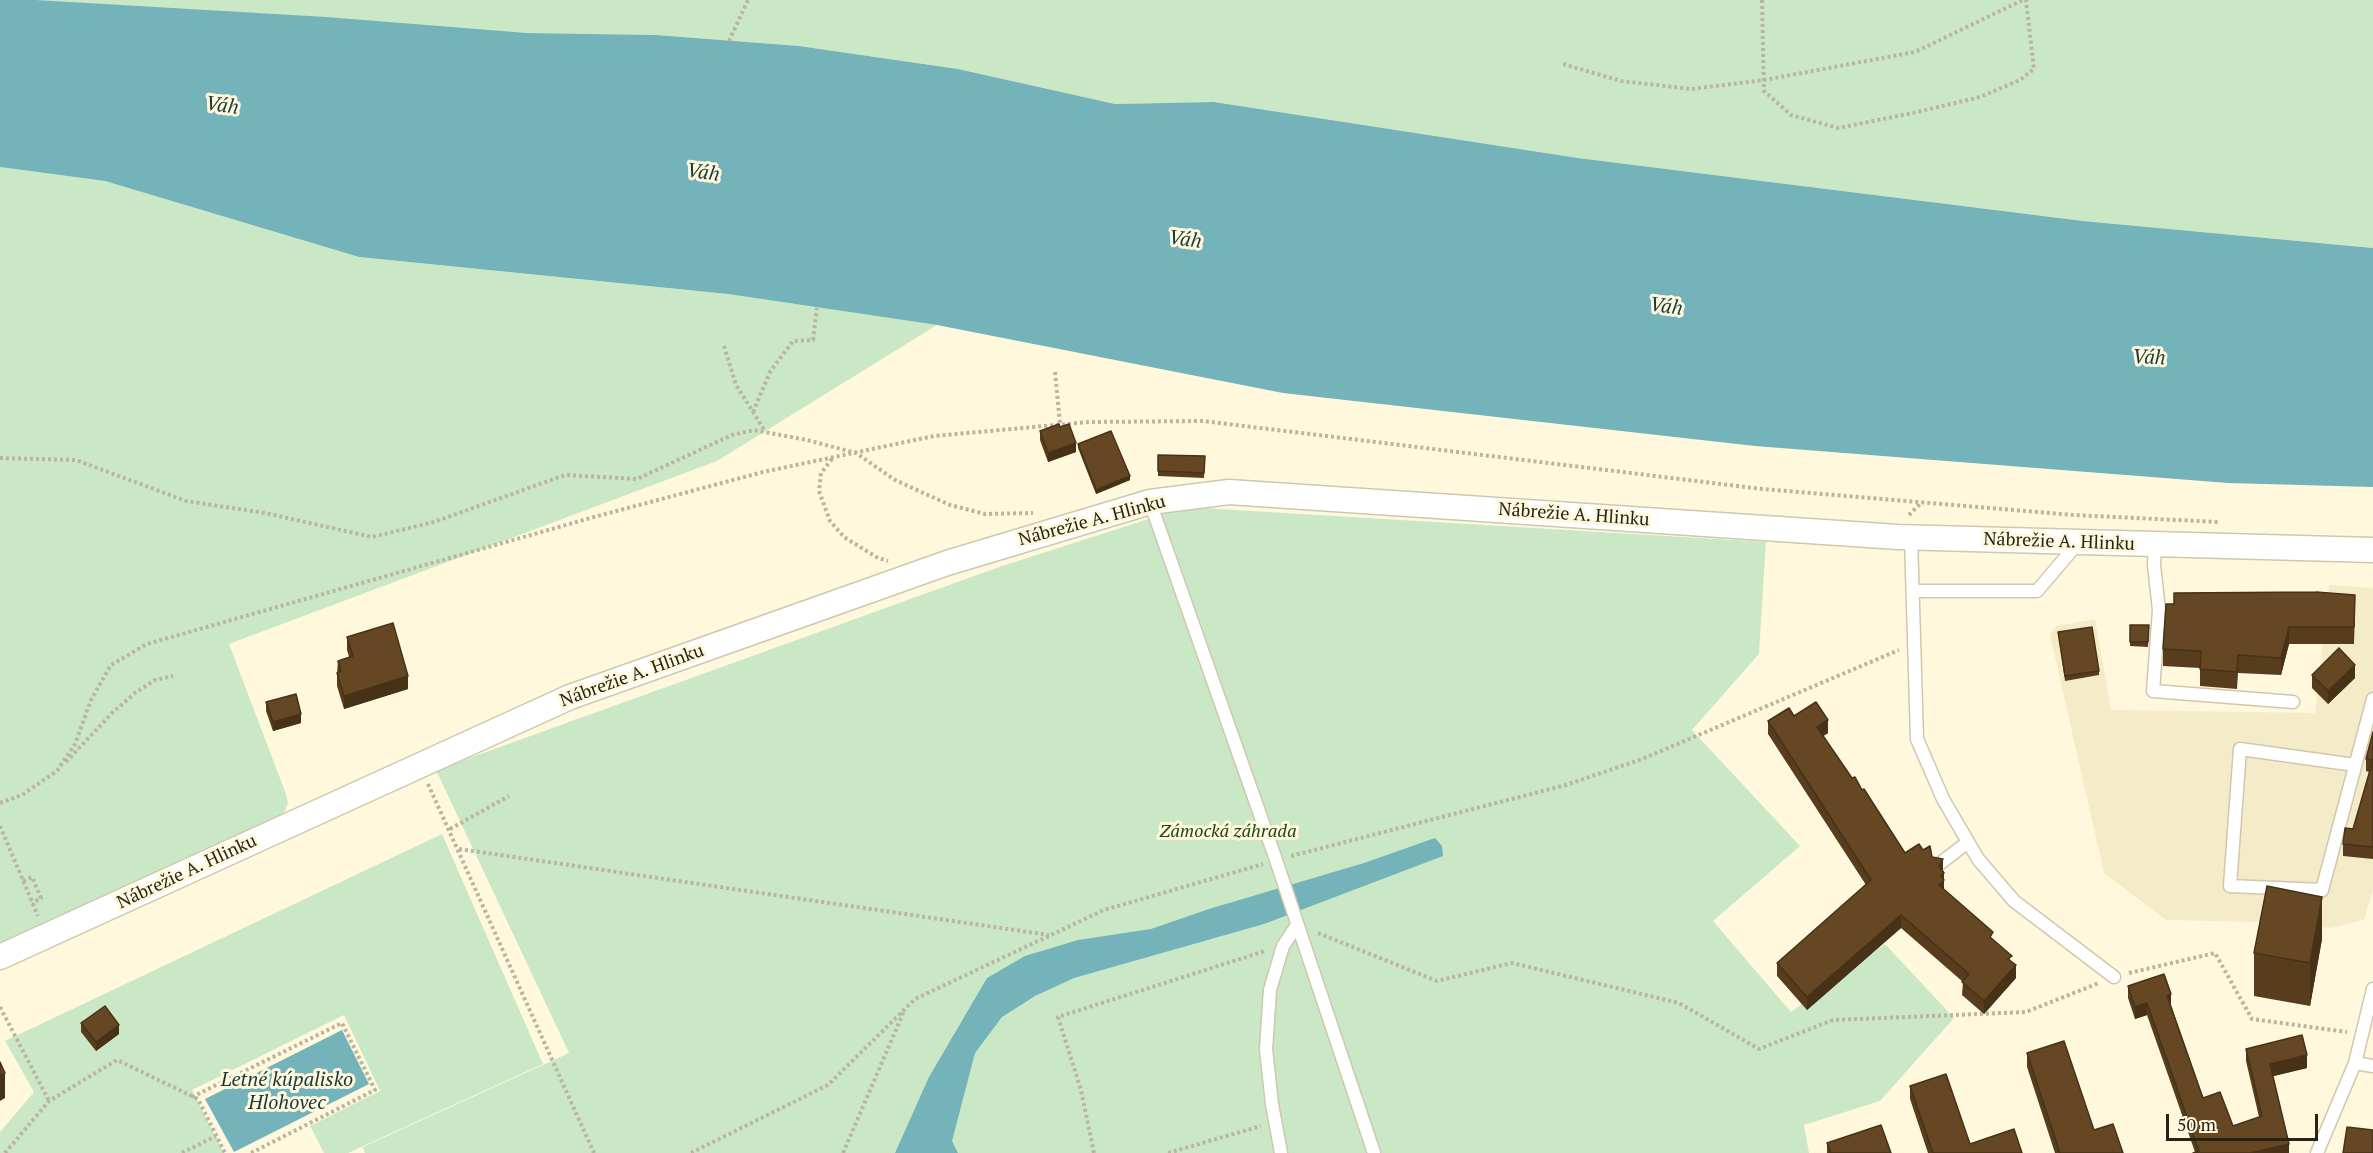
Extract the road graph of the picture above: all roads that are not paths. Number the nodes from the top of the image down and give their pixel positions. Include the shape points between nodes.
1 (1150, 502) junction
2 (1911, 538) junction
3 (2078, 543) junction
4 (2156, 546) junction
5 (2373, 550) edge
6 (1913, 591) junction
7 (2373, 699) edge
8 (2293, 702) dead end
9 (2355, 765) junction
10 (1968, 842) junction
11 (1938, 865) edge
12 (1296, 922) junction
13 (0, 957) edge
14 (2114, 977) road end
15 (2373, 989) edge
16 (2355, 1064) junction
17 (2373, 1066) edge
18 (1281, 1153) edge
19 (1374, 1153) edge
20 (2317, 1153) edge

1 - 2 street, Nábrežie A. Hlinku via 1229,492
1 - 12 lane
1 - 13 street, Nábrežie A. Hlinku via 919,573 570,697
2 - 3 street, Nábrežie A. Hlinku
2 - 6 lane
3 - 4 street, Nábrežie A. Hlinku
3 - 6 lane via 2037,591
4 - 5 street, Nábrežie A. Hlinku
4 - 8 lane via 2159,610 2152,691
6 - 10 lane via 1917,739 1943,799
7 - 9 lane
9 - 9 lane via 2322,890 2230,885 2240,749
10 - 11 lane
10 - 14 lane via 2014,901
12 - 18 lane via 1283,946 1270,990 1266,1049
12 - 19 lane
15 - 16 lane
16 - 17 lane
16 - 20 lane

